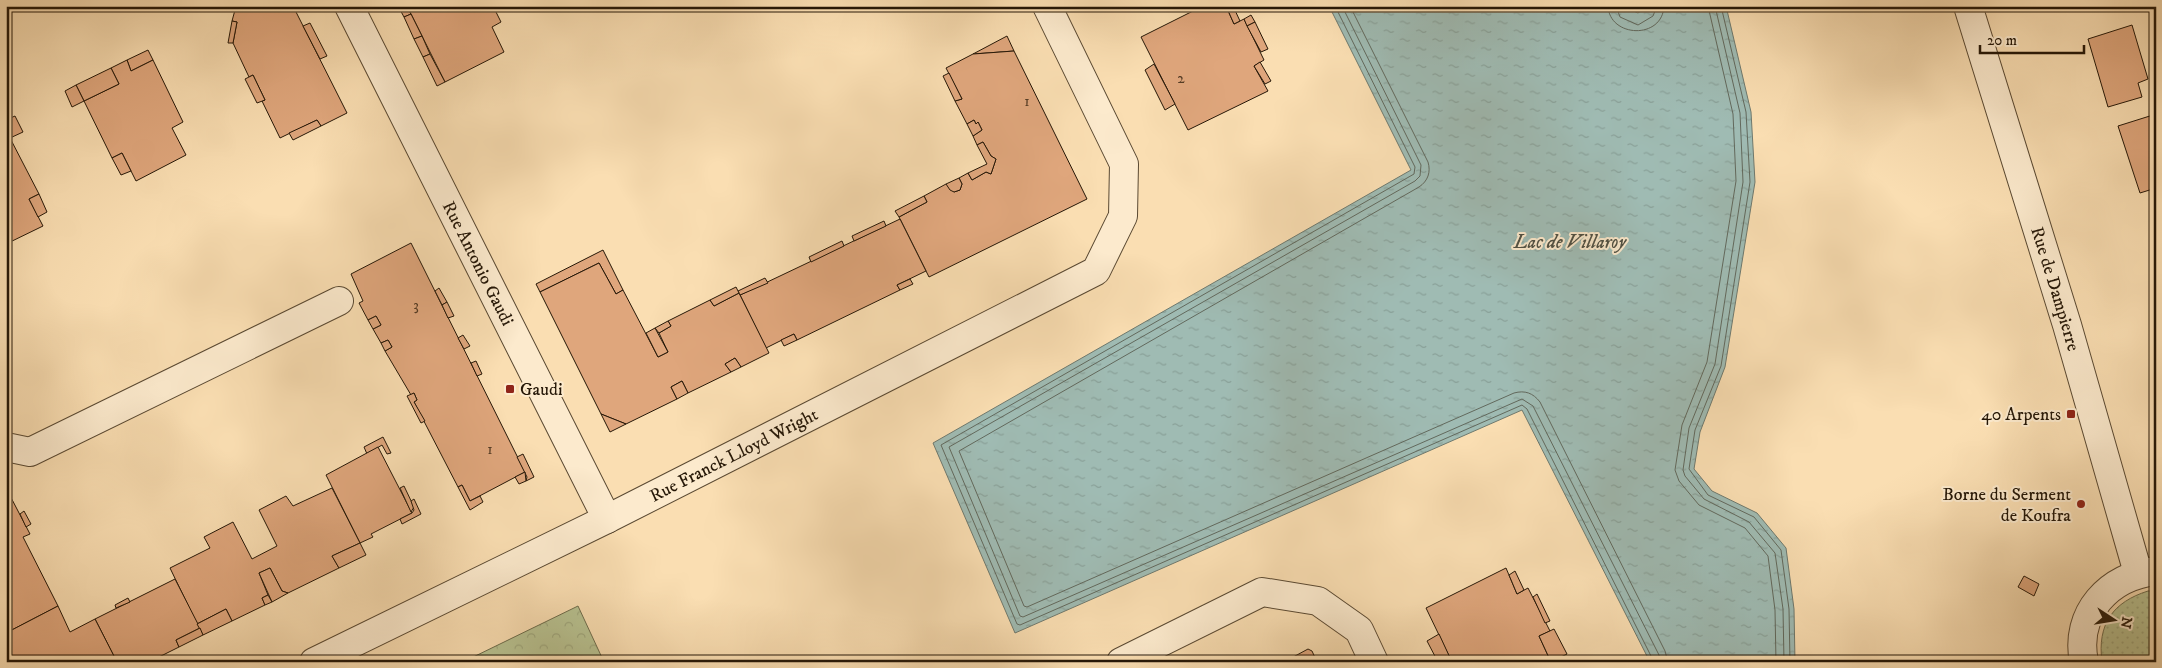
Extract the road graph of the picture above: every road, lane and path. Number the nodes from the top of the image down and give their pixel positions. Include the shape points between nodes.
1 (349, 6) edge
2 (1047, 6) edge
3 (1968, 6) edge
4 (339, 300) dead end
5 (6, 446) edge
6 (607, 519) junction
7 (2147, 572) edge
8 (314, 662) edge
9 (1121, 662) edge
10 (1374, 662) edge
11 (2084, 662) edge

1 - 6 street, Rue Antonio Gaudi
2 - 6 street, Rue Franck Lloyd Wright via 1124,164 1123,216 1096,271
3 - 7 street, Rue de Dampierre
4 - 5 street via 30,452
6 - 8 street, Rue Franck Lloyd Wright
7 - 11 street via 2115,584 2096,602 2084,624 2081,650
9 - 10 street via 1262,592 1318,601 1358,630

